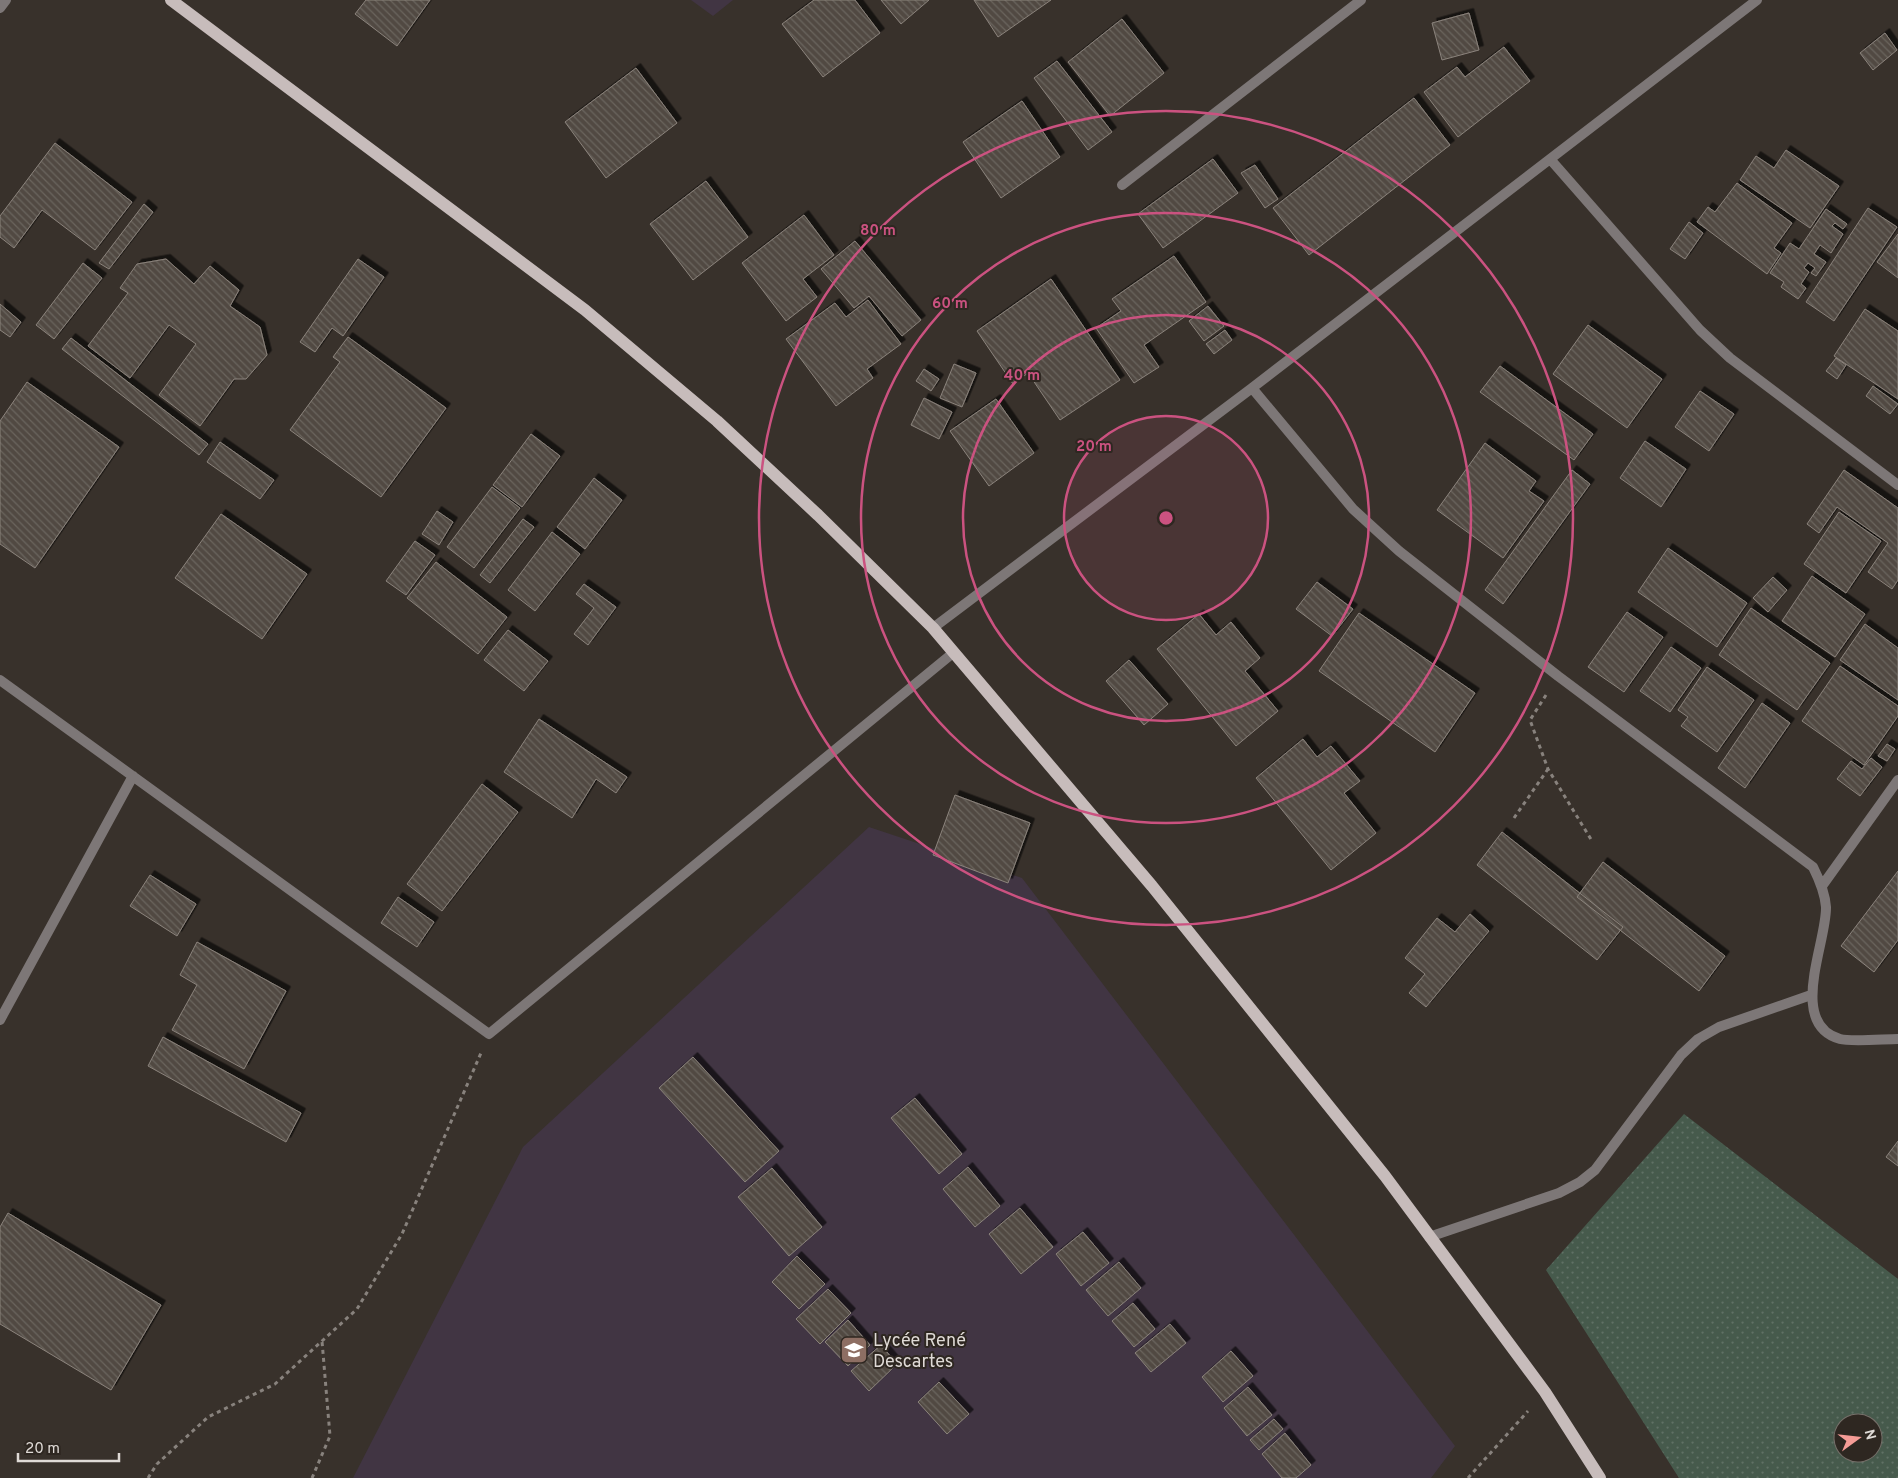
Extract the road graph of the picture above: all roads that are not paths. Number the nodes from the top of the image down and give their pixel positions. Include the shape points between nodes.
1 (6, 0) edge
2 (171, 0) edge
3 (1361, 0) edge
4 (1757, 0) edge
5 (0, 8) edge
6 (1550, 158) junction
7 (1122, 185) dead end
8 (1252, 388) junction
9 (1898, 485) edge
10 (933, 628) junction
11 (953, 653) junction
12 (0, 680) edge
13 (133, 776) junction
14 (1898, 780) edge
15 (1822, 886) junction
16 (1811, 995) junction
17 (0, 1020) edge
18 (1898, 1039) edge
19 (1430, 1237) junction
20 (1600, 1478) edge

1 - 5 street
2 - 10 main road via 585,310 724,428
3 - 7 street
4 - 6 street
6 - 8 street
6 - 9 street via 1712,342 1762,384
8 - 10 street
8 - 15 street via 1353,509 1399,551 1558,676 1812,867
10 - 11 main road
11 - 13 street via 489,1034
11 - 19 main road via 1152,886 1385,1176
12 - 13 street
13 - 17 street
14 - 15 street
15 - 16 street via 1826,907
16 - 18 street via 1815,1014 1824,1030 1841,1039
16 - 19 street via 1719,1027 1698,1039 1681,1055 1595,1170 1580,1182 1559,1193
19 - 20 main road via 1545,1392

